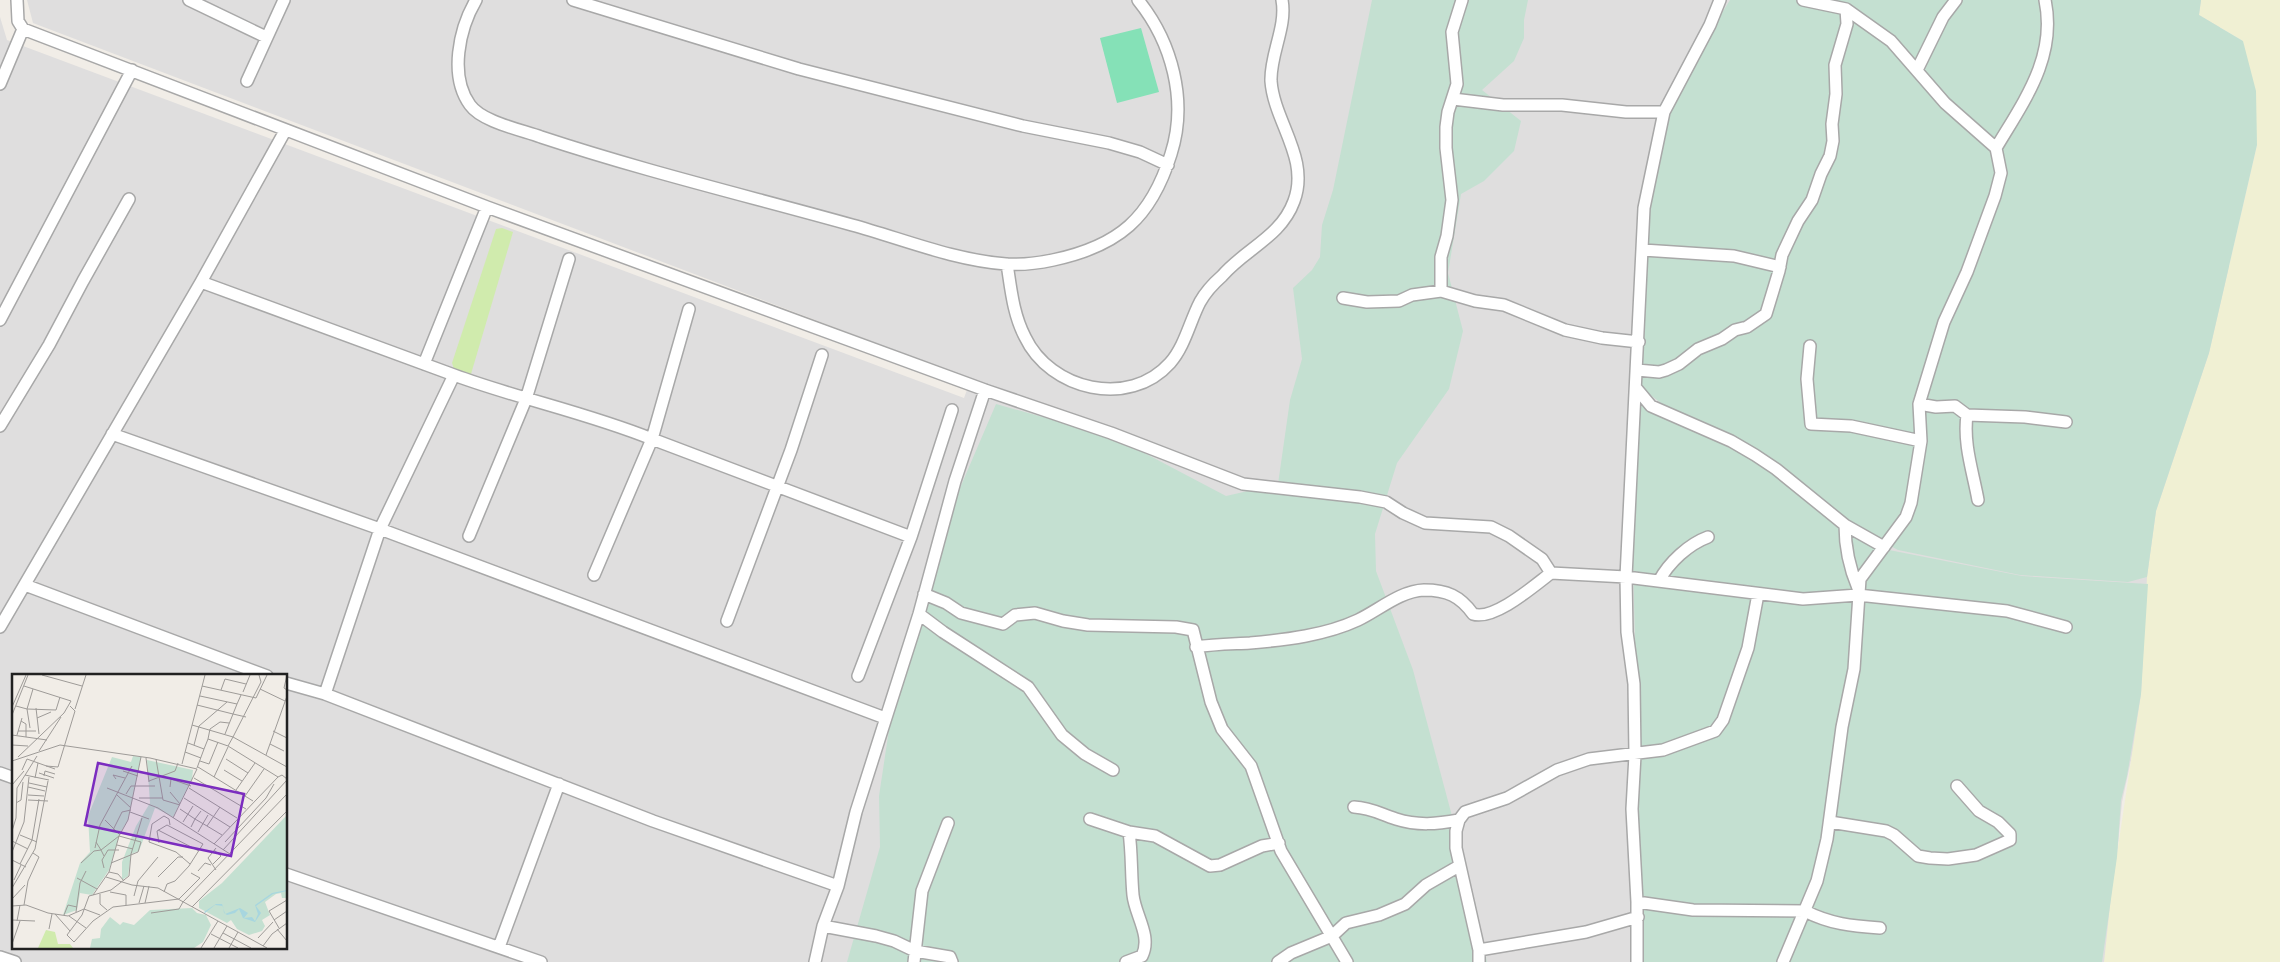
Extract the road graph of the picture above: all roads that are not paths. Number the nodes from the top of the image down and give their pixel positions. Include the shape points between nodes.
1 (17, 0) edge
2 (189, 0) edge
3 (284, 0) edge
4 (476, 0) edge
5 (573, 0) edge
6 (1138, 0) edge
7 (1282, 0) edge
8 (1462, 0) edge
9 (1720, 0) edge
10 (1803, 0) edge
11 (1956, 0) edge
12 (2045, 0) edge
13 (1846, 10) junction
14 (23, 29) junction
15 (266, 37) junction
16 (132, 70) junction
17 (1917, 70) junction
18 (247, 81) dead end
19 (0, 84) edge
20 (1454, 98) junction
21 (1664, 112) junction
22 (285, 131) junction
23 (1996, 148) junction
24 (1168, 166) junction
25 (130, 199) dead end
26 (487, 207) junction
27 (1643, 250) junction
28 (570, 259) dead end
29 (1007, 264) junction
30 (1780, 267) junction
31 (201, 282) junction
32 (1441, 291) junction
33 (1343, 298) dead end
34 (689, 309) dead end
35 (0, 320) edge
36 (1639, 342) junction
37 (1810, 346) dead end
38 (822, 355) dead end
39 (424, 364) junction
40 (1637, 370) junction
41 (454, 375) junction
42 (1636, 388) junction
43 (985, 390) junction
44 (526, 399) junction
45 (1919, 404) junction
46 (952, 410) dead end
47 (1967, 415) junction
48 (2066, 422) dead end
49 (0, 426) edge
50 (112, 434) junction
51 (652, 439) junction
52 (1921, 441) junction
53 (778, 486) junction
54 (1978, 500) dead end
55 (1845, 524) junction
56 (380, 529) junction
57 (470, 536) dead end
58 (911, 537) junction
59 (1708, 537) dead end
60 (1884, 547) junction
61 (1551, 573) junction
62 (594, 576) dead end
63 (1626, 577) junction
64 (1659, 581) junction
65 (25, 585) junction
66 (1858, 591) junction
67 (924, 594) junction
68 (1758, 594) junction
69 (919, 614) junction
70 (727, 621) dead end
71 (2066, 627) dead end
72 (0, 628) edge
73 (1196, 647) junction
74 (262, 674) edge
75 (858, 676) dead end
76 (288, 685) edge
77 (325, 694) junction
78 (885, 718) junction
79 (1635, 755) junction
80 (1112, 770) dead end
81 (0, 773) edge
82 (12, 777) edge
83 (560, 784) junction
84 (1957, 786) dead end
85 (1354, 807) dead end
86 (1090, 819) dead end
87 (1459, 820) junction
88 (948, 822) dead end
89 (1830, 822) junction
90 (1129, 832) junction
91 (1279, 843) junction
92 (1459, 866) junction
93 (288, 875) edge
94 (838, 886) junction
95 (1637, 902) junction
96 (1805, 911) junction
97 (1638, 917) junction
98 (823, 926) junction
99 (1880, 928) dead end
100 (1332, 936) junction
101 (499, 948) junction
102 (1479, 956) edge
103 (0, 957) edge
104 (511, 957) edge
105 (914, 957) edge
106 (15, 962) edge
107 (540, 962) edge
108 (815, 962) edge
109 (952, 962) edge
110 (1126, 962) edge
111 (1278, 962) edge
112 (1347, 962) edge
113 (1637, 962) edge
114 (1783, 962) edge

1 - 14 street via 18,21
2 - 15 street
3 - 15 street
4 - 29 street via 463,30 458,58 459,80 471,107 492,121 586,152 944,252
5 - 24 street via 799,69 1023,126 1109,143 1140,152
6 - 24 street via 1170,57 1178,97 1177,136
7 - 29 street via 1284,12 1274,48 1271,81 1277,108 1292,142 1298,173 1295,200 1284,223 1223,274 1201,301 1171,362 1149,380 1123,389 1092,389 1067,379 1044,364 1025,338 1014,310
8 - 20 street via 1452,32 1457,84
9 - 21 street
10 - 13 street
11 - 17 street via 1943,17
12 - 23 street via 2049,18 2047,46 2030,91
13 - 17 street via 1891,41
13 - 30 street via 1847,24 1835,65 1836,94 1830,156 1812,200 1789,238
14 - 16 street
14 - 19 street
15 - 18 street
16 - 22 street
16 - 35 street
17 - 23 street via 1945,103
20 - 21 street via 1503,105 1562,105 1626,112
20 - 32 street via 1446,126 1452,200 1441,257
21 - 27 street via 1644,208
22 - 26 street
22 - 31 street
23 - 45 street via 2001,173 1995,196 1944,322
24 - 29 street via 1146,209 1124,233 1092,250 1051,260
25 - 49 street
26 - 39 street
26 - 43 street
27 - 30 street via 1734,256
27 - 36 street
28 - 44 street
30 - 40 street via 1766,314 1747,327 1698,349 1666,370
31 - 39 street
31 - 50 street
32 - 33 street via 1412,295 1399,301 1367,302
32 - 36 street via 1504,305 1566,330
34 - 51 street
36 - 40 street
37 - 52 street via 1807,379 1811,424 1851,426
38 - 53 street
39 - 41 street
40 - 42 street
41 - 44 street
41 - 56 street
42 - 55 street via 1651,406 1756,455
42 - 63 street
43 - 61 street via 1111,433 1243,484 1386,502 1425,523 1492,527 1542,559
43 - 67 street
44 - 51 street
44 - 57 street
45 - 47 street via 1955,406
45 - 52 street
46 - 58 street
47 - 48 street
47 - 54 street via 1969,462
50 - 56 street
50 - 65 street
51 - 53 street
51 - 62 street
52 - 60 street via 1911,503 1906,517
53 - 58 street
53 - 70 street
55 - 60 street
55 - 66 street via 1845,544
56 - 77 street
56 - 78 street
58 - 75 street
59 - 64 street via 1693,543
60 - 66 street via 1865,572
61 - 63 street
61 - 73 street via 1524,594 1485,615 1473,614 1455,596 1422,590 1384,604 1360,620 1324,632
63 - 64 street
63 - 79 street via 1627,632 1634,684
64 - 68 street
65 - 72 street
65 - 74 street
66 - 68 street via 1802,599
66 - 71 street via 2007,612
66 - 89 street via 1854,669 1842,727
67 - 69 street
67 - 73 street via 961,613 1003,624 1015,615 1035,613 1088,625 1192,630
68 - 79 street via 1748,648 1721,725 1689,742
69 - 78 street
69 - 80 street via 1028,687 1062,735
73 - 91 street via 1218,720 1251,766
76 - 77 street
77 - 83 street
78 - 94 street via 856,812
79 - 87 street via 1589,759 1557,770 1506,798 1465,812
79 - 95 street via 1632,809
81 - 82 street
83 - 94 street via 661,824
83 - 101 street
84 - 89 street via 1980,811 2006,829 2010,840 1976,855 1930,858 1918,856 1886,831
85 - 87 street via 1370,808 1394,819 1420,824
86 - 90 street
87 - 92 street via 1456,832
88 - 105 street via 922,892
89 - 96 street via 1817,882
90 - 91 street via 1155,836 1210,866 1262,846
90 - 110 street via 1134,896 1146,943 1142,956
91 - 100 street
92 - 100 street via 1426,885 1405,904 1379,915 1346,923
92 - 102 street
93 - 101 street
94 - 98 street
95 - 96 street via 1693,910
95 - 97 street
96 - 99 street via 1843,926
96 - 114 street
97 - 102 street
97 - 113 street
98 - 105 street via 894,941
98 - 108 street
100 - 111 street
100 - 112 street
101 - 104 street
103 - 106 street
104 - 107 street
105 - 109 street via 950,957

